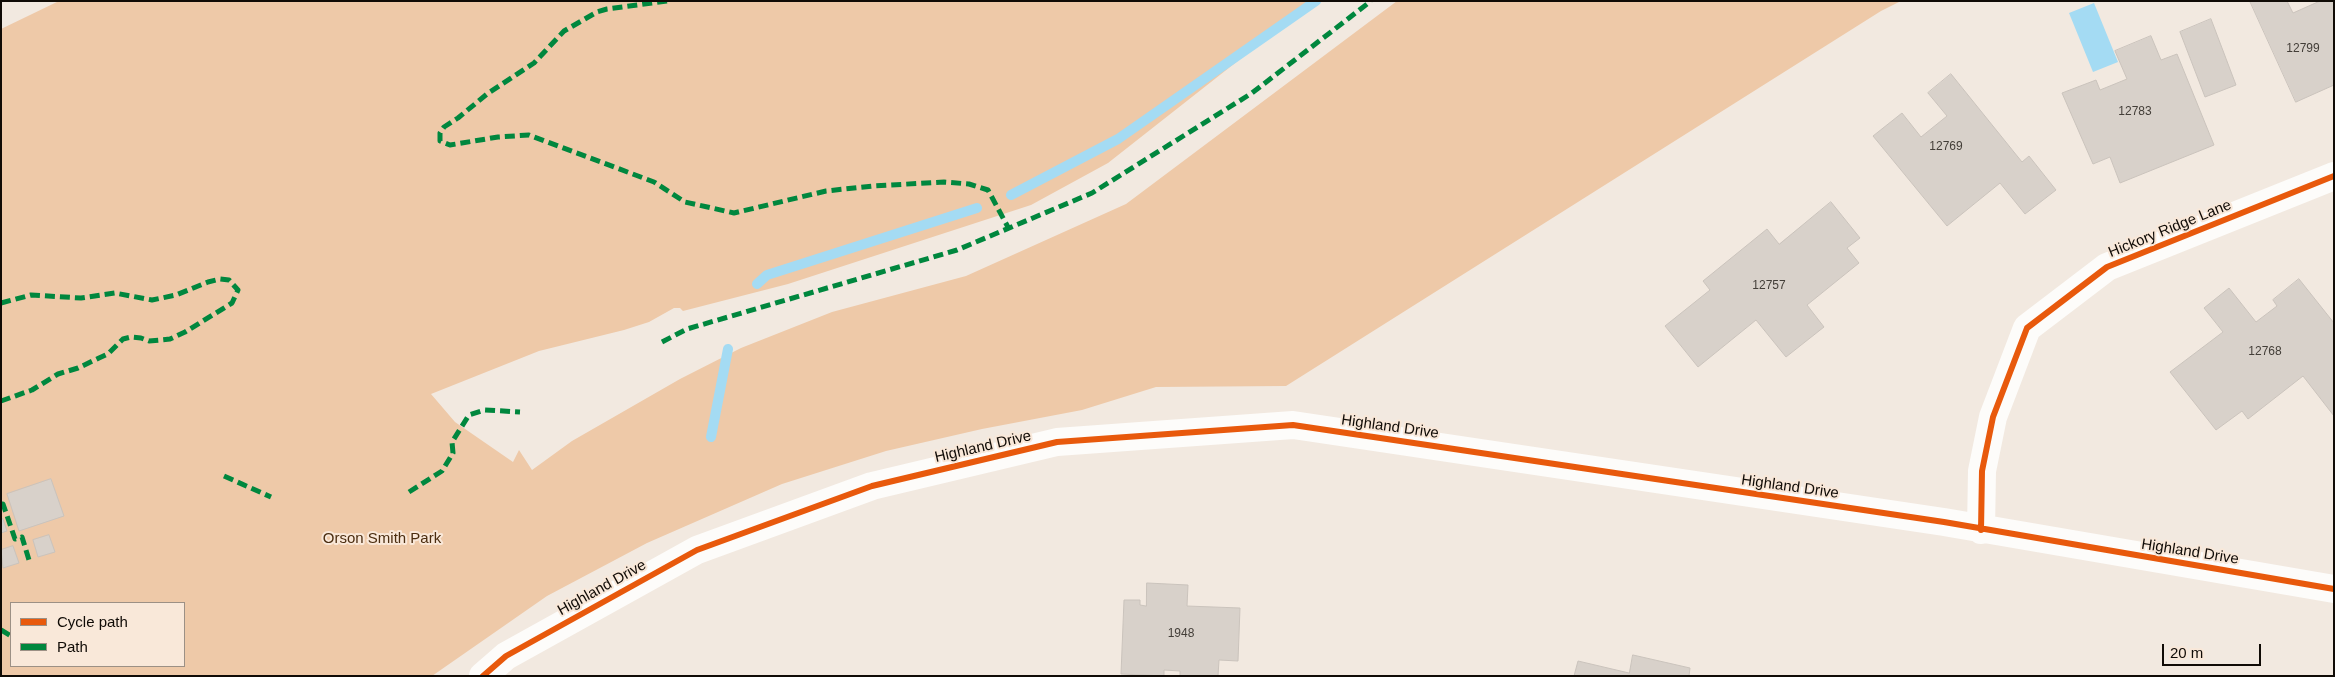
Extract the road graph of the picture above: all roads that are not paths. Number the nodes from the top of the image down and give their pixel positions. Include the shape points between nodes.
1 (2334, 176) edge
2 (1981, 530) junction
3 (2334, 589) edge
4 (483, 676) edge

1 - 2 street, Hickory Ridge Lane via 2107,268 2027,328 1993,417 1982,471
2 - 3 street, Highland Drive
2 - 4 street, Highland Drive via 1293,425 1057,442 872,486 697,550 506,656

